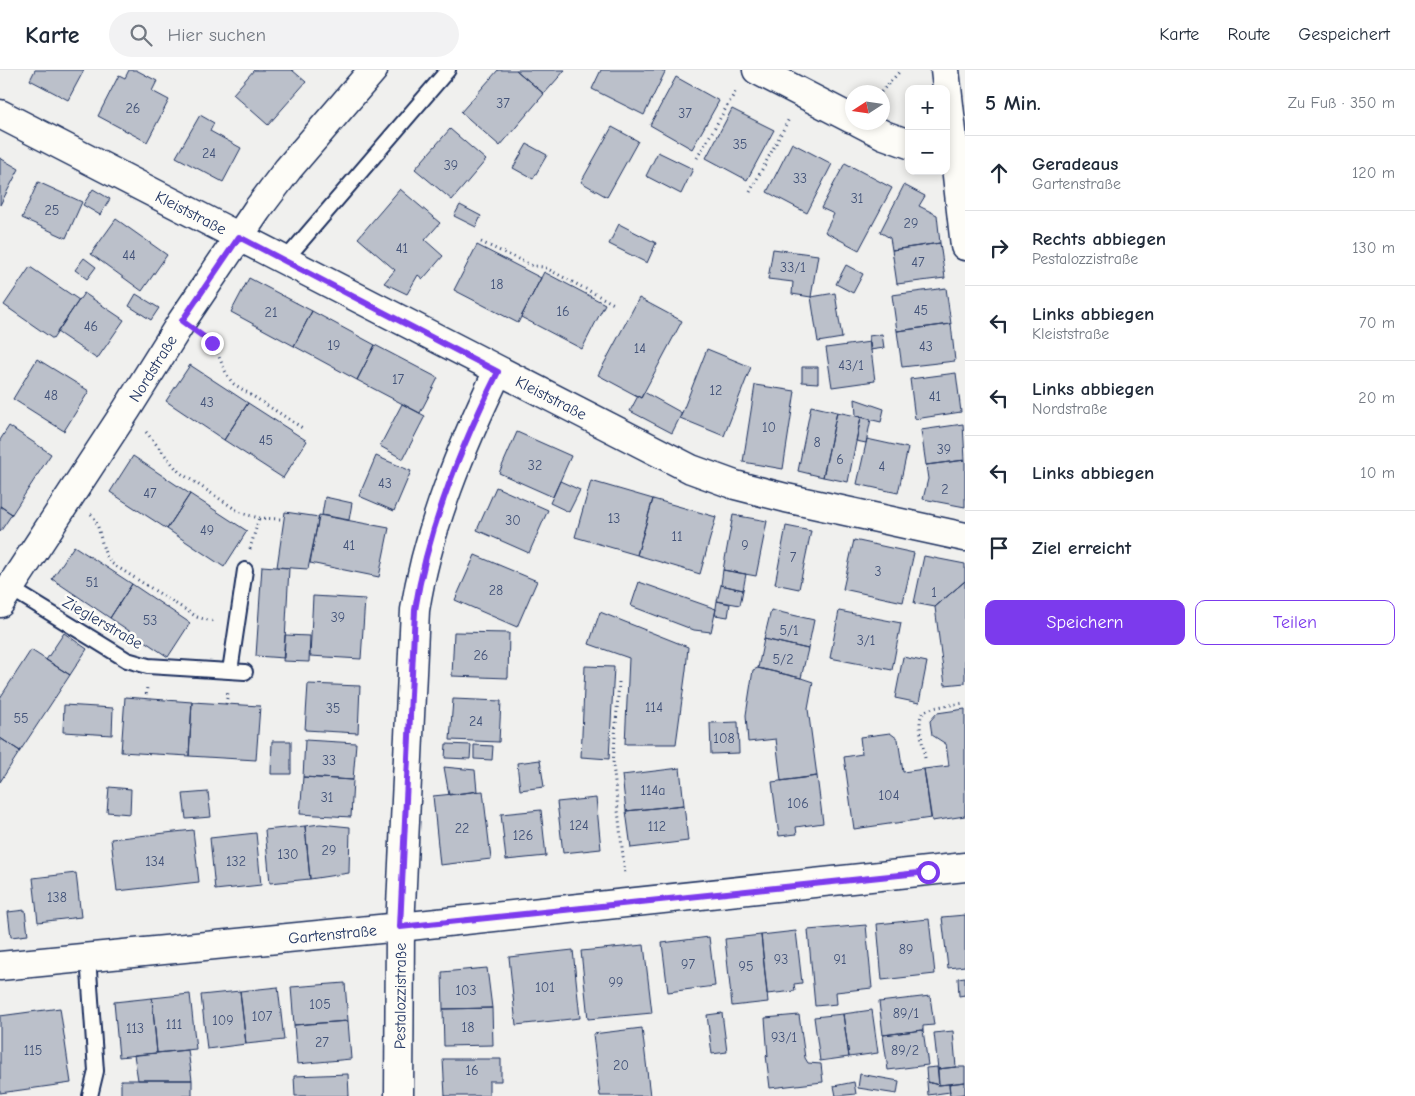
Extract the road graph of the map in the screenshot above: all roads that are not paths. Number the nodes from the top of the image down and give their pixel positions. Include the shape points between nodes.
1 (373, 70) edge
2 (448, 70) edge
3 (945, 70) edge
4 (748, 78) edge
5 (0, 114) edge
6 (845, 115) edge
7 (874, 130) edge
8 (905, 143) edge
9 (955, 146) edge
10 (239, 237) junction
11 (965, 246) edge
12 (285, 260) junction
13 (498, 372) junction
14 (965, 537) edge
15 (245, 570) road end
16 (5, 595) edge
17 (230, 671) junction
18 (245, 672) dead end
19 (965, 867) edge
20 (400, 927) junction
21 (88, 957) junction
22 (0, 966) edge
23 (90, 1096) edge
24 (399, 1096) edge

1 - 10 street, Nordstraße via 288,169
2 - 12 lane
3 - 9 street
4 - 6 street via 802,93
5 - 10 street, Kleiststraße
7 - 8 street
9 - 11 street
10 - 12 street, Kleiststraße
10 - 16 street, Nordstraße
12 - 13 street, Kleiststraße
13 - 14 street, Kleiststraße via 691,469 735,485 842,512
13 - 20 street, Pestalozzistraße via 436,519 419,586 415,610
15 - 17 lane
16 - 17 lane, Zieglerstraße via 127,660 148,666
17 - 18 lane, Zieglerstraße
19 - 20 street, Gartenstraße
20 - 21 street, Gartenstraße
20 - 24 street, Pestalozzistraße
21 - 22 street, Gartenstraße
21 - 23 lane via 96,1071

